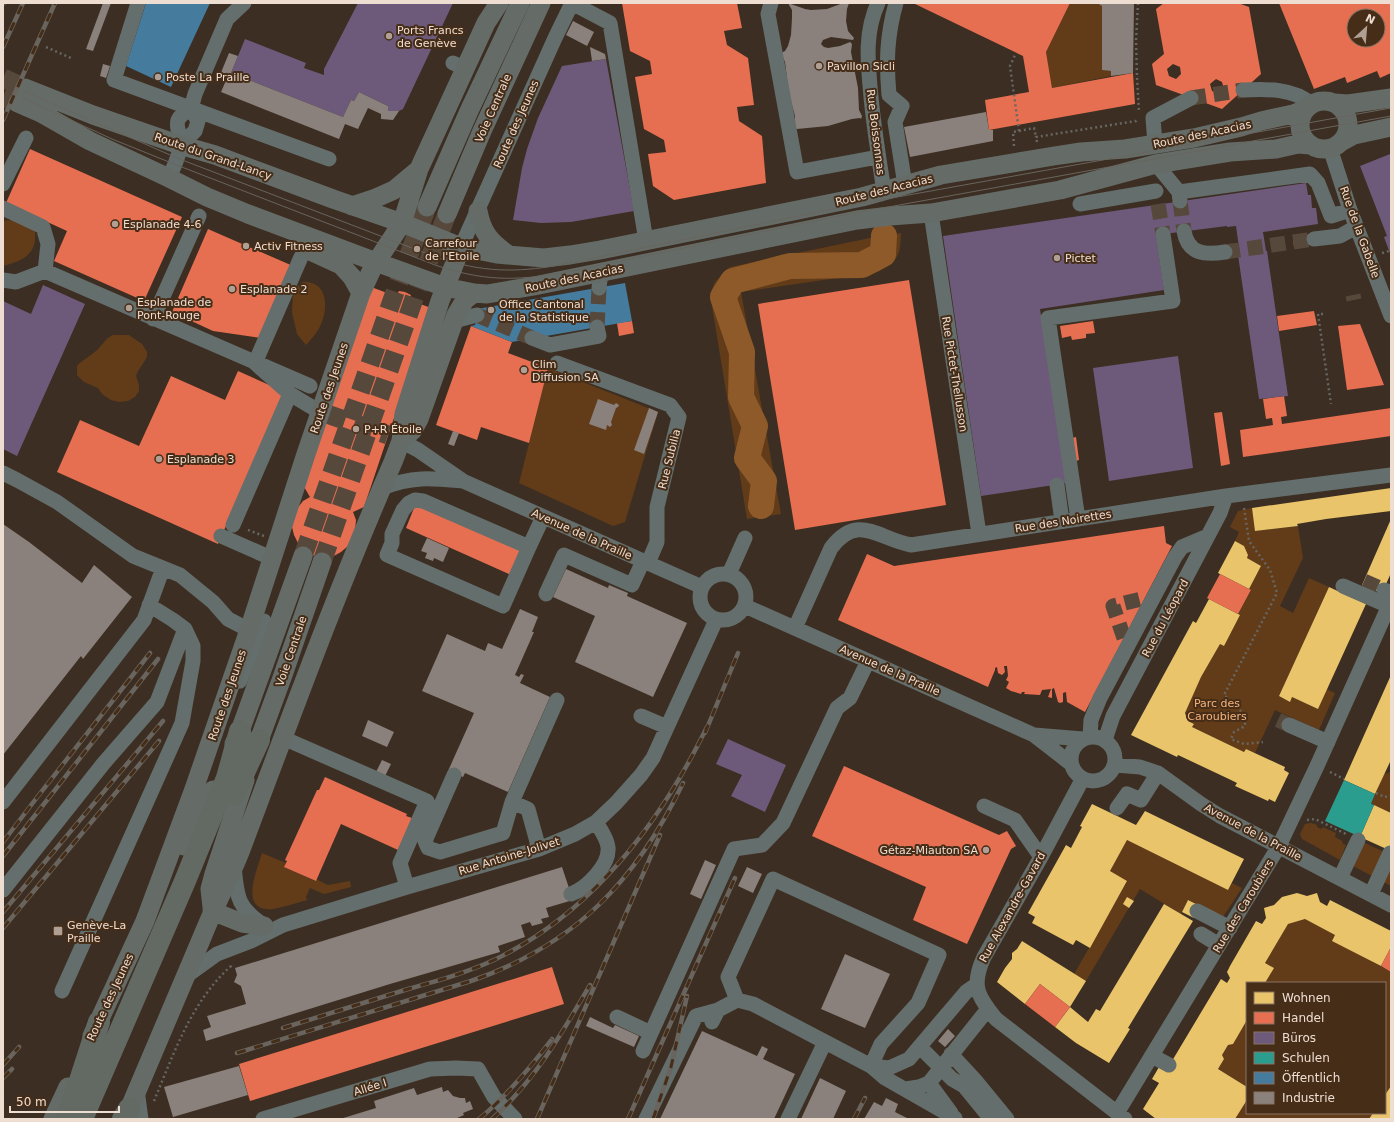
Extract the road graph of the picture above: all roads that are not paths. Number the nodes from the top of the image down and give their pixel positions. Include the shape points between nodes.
1 (138, 3) edge
2 (244, 3) edge
3 (499, 3) edge
4 (520, 3) edge
5 (541, 3) edge
6 (546, 3) edge
7 (572, 3) edge
8 (771, 3) edge
9 (878, 3) edge
10 (896, 3) edge
11 (521, 46) junction
12 (1243, 90) tunnel mouth
13 (1191, 98) tunnel mouth
14 (1391, 98) edge
15 (1334, 103) junction
16 (1308, 107) junction
17 (191, 109) junction
18 (1391, 127) edge
19 (26, 138) dead end
20 (1155, 144) junction
21 (180, 145) junction
22 (1311, 145) junction
23 (1336, 145) junction
24 (878, 157) junction
25 (329, 159) dead end
26 (1156, 164) junction
27 (419, 169) junction
28 (169, 178) junction
29 (3, 184) edge
30 (905, 185) junction
31 (884, 191) junction
32 (1080, 204) dead end
33 (352, 206) junction
34 (427, 206) tunnel mouth
35 (3, 208) edge
36 (1350, 210) junction
37 (478, 211) junction
38 (931, 213) junction
39 (248, 214) junction
40 (447, 214) tunnel mouth
41 (199, 216) dead end
42 (402, 222) junction
43 (1356, 227) junction
44 (1184, 231) tunnel mouth
45 (1163, 234) tunnel mouth
46 (1314, 240) tunnel mouth
47 (646, 241) junction
48 (461, 246) junction
49 (1225, 252) tunnel mouth
50 (510, 256) junction
51 (301, 257) dead end
52 (376, 262) junction
53 (45, 271) junction
54 (3, 280) edge
55 (445, 287) junction
56 (361, 293) junction
57 (474, 293) junction
58 (477, 315) tunnel mouth
59 (1391, 316) edge
60 (153, 319) junction
61 (454, 322) junction
62 (597, 327) tunnel mouth
63 (532, 338) tunnel mouth
64 (255, 363) junction
65 (557, 363) dead end
66 (310, 386) dead end
67 (292, 395) junction
68 (324, 413) junction
69 (395, 438) junction
70 (3, 473) edge
71 (1391, 476) edge
72 (463, 482) junction
73 (1057, 485) dead end
74 (382, 488) junction
75 (1226, 496) junction
76 (543, 517) junction
77 (1078, 519) junction
78 (1062, 521) junction
79 (233, 525) dead end
80 (979, 534) junction
81 (221, 536) dead end
82 (1208, 536) junction
83 (744, 538) dead end
84 (529, 547) junction
85 (303, 556) tunnel mouth
86 (271, 558) junction
87 (322, 562) tunnel mouth
88 (645, 562) junction
89 (163, 568) junction
90 (729, 574) junction
91 (1343, 586) dead end
92 (702, 587) junction
93 (546, 594) dead end
94 (1389, 599) edge
95 (149, 605) junction
96 (745, 606) junction
97 (716, 620) junction
98 (256, 625) junction
99 (795, 628) junction
100 (185, 629) junction
101 (868, 661) junction
102 (557, 700) dead end
103 (641, 716) dead end
104 (1289, 725) tunnel mouth
105 (667, 727) junction
106 (1034, 735) junction
107 (249, 736) junction
108 (283, 738) junction
109 (1093, 739) junction
110 (1328, 742) junction
111 (1070, 763) junction
112 (1115, 765) junction
113 (1158, 773) junction
114 (454, 775) dead end
115 (1082, 780) junction
116 (3, 802) edge
117 (512, 802) junction
118 (984, 806) dead end
119 (1117, 808) dead end
120 (596, 822) junction
121 (1358, 840) road end
122 (1279, 846) junction
123 (539, 849) junction
124 (1390, 852) edge
125 (1041, 857) junction
126 (234, 866) junction
127 (1340, 878) junction
128 (407, 887) junction
129 (3, 890) edge
130 (571, 894) dead end
131 (1371, 894) junction
132 (1391, 905) edge
133 (212, 911) junction
134 (1197, 911) dead end
135 (145, 921) junction
136 (284, 925) junction
137 (264, 926) junction
138 (1230, 928) junction
139 (1201, 934) dead end
140 (1219, 945) junction
141 (185, 977) junction
142 (976, 985) junction
143 (62, 991) dead end
144 (737, 1000) junction
145 (988, 1009) junction
146 (618, 1018) dead end
147 (99, 1022) junction
148 (651, 1034) junction
149 (825, 1042) junction
150 (920, 1046) junction
151 (643, 1051) dead end
152 (951, 1054) junction
153 (1152, 1056) junction
154 (1170, 1065) dead end
155 (871, 1066) junction
156 (942, 1068) junction
157 (929, 1083) junction
158 (905, 1089) junction
159 (971, 1102) junction
160 (131, 1111) edge
161 (1121, 1116) edge
162 (955, 1118) edge
163 (54, 1119) edge
164 (66, 1119) edge
165 (82, 1119) edge
166 (96, 1119) edge
167 (264, 1119) edge
168 (515, 1119) edge
169 (646, 1119) edge
170 (788, 1119) edge
171 (979, 1119) edge
172 (990, 1119) edge
173 (1007, 1119) edge

1 - 17 street via 114,80
2 - 17 street via 227,19
3 - 27 main road via 458,66
4 - 34 main road, Voie Centrale
5 - 11 main road, Voie Centrale
6 - 11 main road
7 - 37 street, Route des Jeunes
7 - 47 street via 610,24
8 - 24 street via 768,14 797,172
9 - 24 street, Rue Boissonnas via 873,15 868,44 868,71
10 - 30 street via 888,34 886,58 889,95 902,106 895,122
11 - 40 main road, Voie Centrale
12 - 16 street via 1272,89 1305,98
13 - 20 street via 1153,118
14 - 15 main road via 1348,104
15 - 16 main road via 1322,101
15 - 23 main road via 1343,111 1348,129
16 - 20 main road, Route des Acacias via 1226,131
16 - 22 main road via 1300,119 1300,128 1305,140
17 - 21 street via 198,121 195,131
17 - 25 street
18 - 23 main road via 1354,135
19 - 29 street
20 - 30 main road, Route des Acacias via 1040,158 941,175
21 - 28 street
21 - 28 main road, Route du Grand-Lancy via 87,112 22,96 41,113 90,142
21 - 33 main road, Route du Grand-Lancy via 215,155
22 - 23 main road via 1323,149
22 - 26 main road, Route des Acacias via 1298,144 1276,149 1230,152
23 - 36 street, Rue de la Gabelle
24 - 31 street, Rue Boissonnas
26 - 32 street via 1157,198
26 - 36 street via 1179,196 1310,174 1318,184 1331,216
26 - 38 main road, Route des Acacias via 1035,199
27 - 33 main road via 394,190
27 - 42 main road
28 - 39 main road, Route du Grand-Lancy
30 - 31 main road, Route des Acacias
31 - 47 main road, Route des Acacias
33 - 42 main road, Route du Grand-Lancy
35 - 53 street via 43,227 48,244
36 - 43 street, Rue de la Gabelle
37 - 48 street, Route des Jeunes
37 - 50 main road via 482,227 489,239
38 - 57 main road, Route des Acacias via 857,220 600,280 534,286 487,294
38 - 80 street, Rue Pictet-Thellusson
39 - 52 main road, Route du Grand-Lancy
39 - 56 main road via 297,245 341,265
41 - 60 street
42 - 48 main road
42 - 52 main road
43 - 46 street via 1340,236
43 - 59 street, Rue de la Gabelle
44 - 49 street via 1185,237 1200,253
45 - 77 street via 1173,301 1048,318
47 - 50 main road, Route des Acacias via 557,257
48 - 50 main road, Route des Acacias
48 - 55 main road
51 - 64 street
52 - 55 main road
52 - 56 main road, Route des Jeunes
53 - 54 street via 16,282
53 - 60 street
55 - 57 main road
55 - 69 main road
56 - 68 main road, Route des Jeunes
57 - 61 main road via 465,300
58 - 61 street
60 - 64 street
61 - 69 main road via 419,419 413,430
62 - 63 street via 599,336 550,345
64 - 66 street
64 - 67 street
65 - 88 street, Rue Subilia via 670,405 679,417 657,507 657,542
67 - 68 street
67 - 79 street
68 - 86 main road, Route des Jeunes
69 - 72 street, Avenue de la Praille via 418,450
69 - 74 main road
70 - 89 street via 57,502 133,556
71 - 75 street, Rue des Noirettes
72 - 74 street, Avenue de la Praille via 437,478 409,479
72 - 76 street, Avenue de la Praille
73 - 78 street
74 - 108 main road
75 - 77 street, Rue des Noirettes
75 - 82 street, Rue du Léopard
76 - 84 street
76 - 88 street, Avenue de la Praille
77 - 78 street, Rue des Noirettes
78 - 80 street, Rue des Noirettes
80 - 99 street, Rue des Noirettes via 911,545 901,544 867,530 846,533 831,548
81 - 86 street
82 - 109 street, Rue du Léopard via 1113,716
82 - 109 street via 1182,547 1150,595 1100,698 1090,725
83 - 90 street
84 - 84 street via 423,501 415,500 403,510 392,534 392,543 387,555 503,606
85 - 107 main road, Voie Centrale
86 - 98 main road, Route des Jeunes
87 - 107 main road, Voie Centrale via 286,667
88 - 92 street, Avenue de la Praille
88 - 93 street via 632,585 564,556
89 - 95 street
89 - 98 street via 180,575 213,602 228,620
90 - 92 street via 711,577
90 - 96 street via 742,582 745,588
91 - 94 street
92 - 97 street via 702,608
94 - 110 street, Rue des Caroubiers
95 - 100 street
95 - 116 street via 144,620
96 - 97 street via 741,613 730,620
96 - 99 street, Avenue de la Praille
97 - 105 street, Rue Antoine-Jolivet
98 - 135 main road, Route des Jeunes
99 - 101 street, Avenue de la Praille
100 - 129 street via 157,702 103,764
100 - 143 street via 193,646 193,661 182,723
101 - 106 street, Avenue de la Praille
101 - 148 street via 850,698 837,708 783,823 762,845 734,849
102 - 117 street
103 - 105 street
104 - 110 street
105 - 120 street, Rue Antoine-Jolivet via 642,775
106 - 109 street, Avenue de la Praille
106 - 111 street, Avenue de la Praille
107 - 133 main road via 210,889
107 - 135 main road via 222,772
107 - 165 highway via 227,778
107 - 166 highway via 238,786
108 - 126 main road
108 - 128 street via 365,771 427,801 400,863
109 - 111 street via 1076,744 1072,750
109 - 112 street via 1113,750
110 - 122 street, Rue des Caroubiers
111 - 115 street via 1076,775
112 - 113 street, Avenue de la Praille via 1140,767
112 - 115 street via 1103,780
113 - 119 street via 1141,800 1127,794
113 - 122 street, Avenue de la Praille via 1220,816
114 - 117 street via 425,841 428,848 440,852 503,833
115 - 125 street, Rue Alexandre-Gavard
117 - 123 street via 528,809
118 - 125 street via 1015,820
120 - 123 street, Rue Antoine-Jolivet
120 - 130 street via 608,846 606,860 594,876
121 - 127 street
122 - 127 street, Avenue de la Praille
122 - 138 street, Rue des Caroubiers
123 - 128 street, Rue Antoine-Jolivet
124 - 131 street
125 - 142 street, Rue Alexandre-Gavard via 978,968
126 - 133 main road
126 - 137 street via 241,904
127 - 131 street, Avenue de la Praille
128 - 136 street, Rue Antoine-Jolivet
131 - 132 street, Avenue de la Praille
133 - 137 main road via 242,923
133 - 141 main road
134 - 138 street
135 - 147 main road, Route des Jeunes
136 - 137 street, Rue Antoine-Jolivet
136 - 141 street, Rue Antoine-Jolivet via 225,950
138 - 140 street, Rue des Caroubiers
139 - 140 street
140 - 153 street, Rue des Caroubiers
141 - 160 main road
142 - 145 street via 980,999
142 - 150 street via 966,992
144 - 149 street via 753,1004
144 - 155 street via 728,977 772,879 939,955 918,1003 881,1044
144 - 169 street via 715,1016 696,1016
145 - 152 street
145 - 161 street via 1005,1026
146 - 148 street
147 - 163 main road, Route des Jeunes
147 - 164 highway
148 - 151 street
149 - 155 street
149 - 170 street
150 - 155 street via 909,1059 889,1068
150 - 156 street
152 - 156 street
152 - 173 street
153 - 154 street
153 - 161 street, Rue des Caroubiers
155 - 158 street via 885,1078
156 - 157 street
156 - 159 street via 952,1080 955,1090
157 - 158 street
157 - 162 street
158 - 162 street
159 - 171 street
159 - 172 street
167 - 168 street, Allée I via 430,1069 478,1069 494,1097

